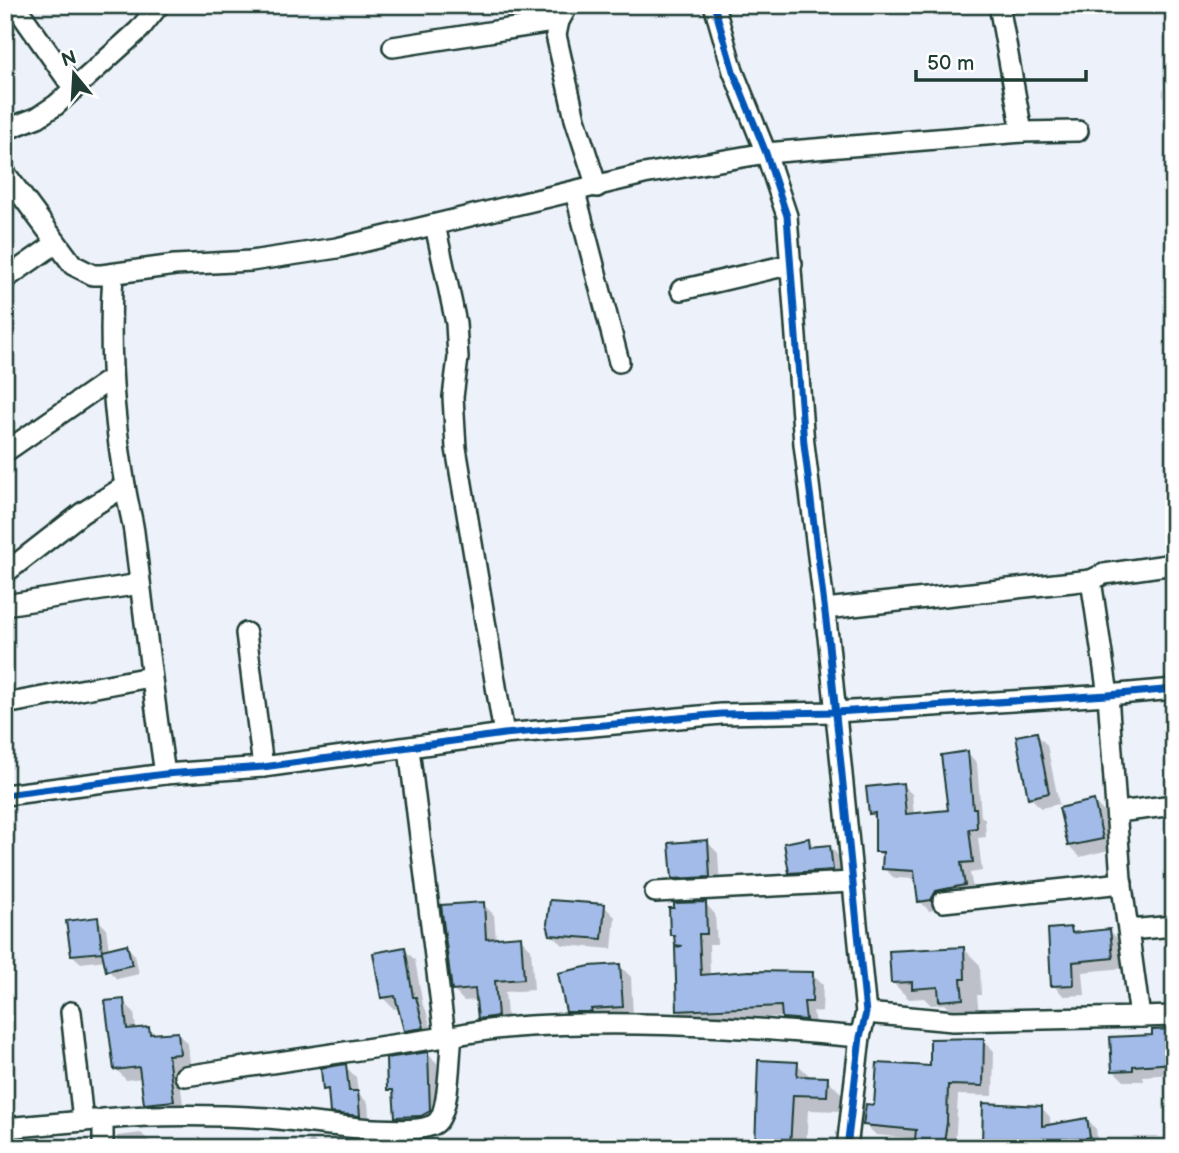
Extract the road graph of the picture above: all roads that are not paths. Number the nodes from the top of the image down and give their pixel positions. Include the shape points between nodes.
1 (15, 5) edge
2 (714, 5) edge
3 (999, 5) edge
4 (154, 8) edge
5 (563, 13) edge
6 (393, 47) dead end
7 (74, 89) junction
8 (5, 130) edge
9 (1078, 131) dead end
10 (1023, 132) junction
11 (766, 153) junction
12 (5, 173) edge
13 (597, 187) junction
14 (575, 192) junction
15 (435, 225) junction
16 (55, 244) junction
17 (792, 264) junction
18 (113, 274) junction
19 (5, 279) edge
20 (681, 290) dead end
21 (619, 362) dead end
22 (112, 377) junction
23 (5, 452) edge
24 (125, 486) junction
25 (1174, 564) edge
26 (5, 573) edge
27 (1090, 580) junction
28 (140, 584) junction
29 (5, 605) edge
30 (825, 609) junction
31 (246, 633) dead end
32 (150, 677) junction
33 (1174, 689) edge
34 (1108, 695) junction
35 (5, 704) edge
36 (836, 712) junction
37 (505, 734) junction
38 (409, 749) junction
39 (263, 767) junction
40 (165, 774) junction
41 (5, 795) edge
42 (1174, 805) edge
43 (1118, 812) junction
44 (852, 882) junction
45 (1122, 883) junction
46 (655, 892) dead end
47 (943, 902) dead end
48 (1174, 926) edge
49 (1129, 930) junction
50 (71, 1012) dead end
51 (866, 1013) junction
52 (1174, 1016) edge
53 (1140, 1017) junction
54 (449, 1036) junction
55 (860, 1037) junction
56 (185, 1076) dead end
57 (103, 1119) junction
58 (83, 1121) junction
59 (5, 1128) edge
60 (103, 1148) edge
61 (847, 1148) edge

1 - 7 street
2 - 11 street via 733,71
3 - 10 street
4 - 7 street via 139,30
5 - 6 street
5 - 13 street via 556,36 561,67
7 - 8 street via 38,117
9 - 10 street
10 - 11 street
11 - 13 street
11 - 17 street via 787,216
12 - 16 street
13 - 14 street
14 - 15 street
14 - 21 street
15 - 18 street via 294,256
15 - 37 street via 456,323 456,448
16 - 18 street via 81,270
16 - 19 street
17 - 20 street
17 - 30 street via 805,457
18 - 22 street
22 - 23 street
22 - 24 street
24 - 26 street
24 - 28 street
25 - 27 street
27 - 30 street
27 - 34 street
28 - 29 street
28 - 32 street
30 - 36 street
31 - 39 street
32 - 35 street
32 - 40 street
33 - 34 street
34 - 36 street
34 - 43 street
36 - 37 street via 721,714
36 - 44 street
37 - 38 street
38 - 39 street
38 - 54 street
39 - 40 street
40 - 41 street
42 - 43 street
43 - 45 street
44 - 46 street
44 - 51 street
45 - 47 street
45 - 49 street
48 - 49 street
49 - 53 street
50 - 58 street
51 - 53 street via 953,1021
51 - 55 street
52 - 53 street
54 - 55 street via 485,1029 625,1023
54 - 56 street
54 - 57 street via 446,1105 438,1122 424,1129 268,1118 157,1115
55 - 61 street
57 - 58 street
57 - 60 street
58 - 59 street

